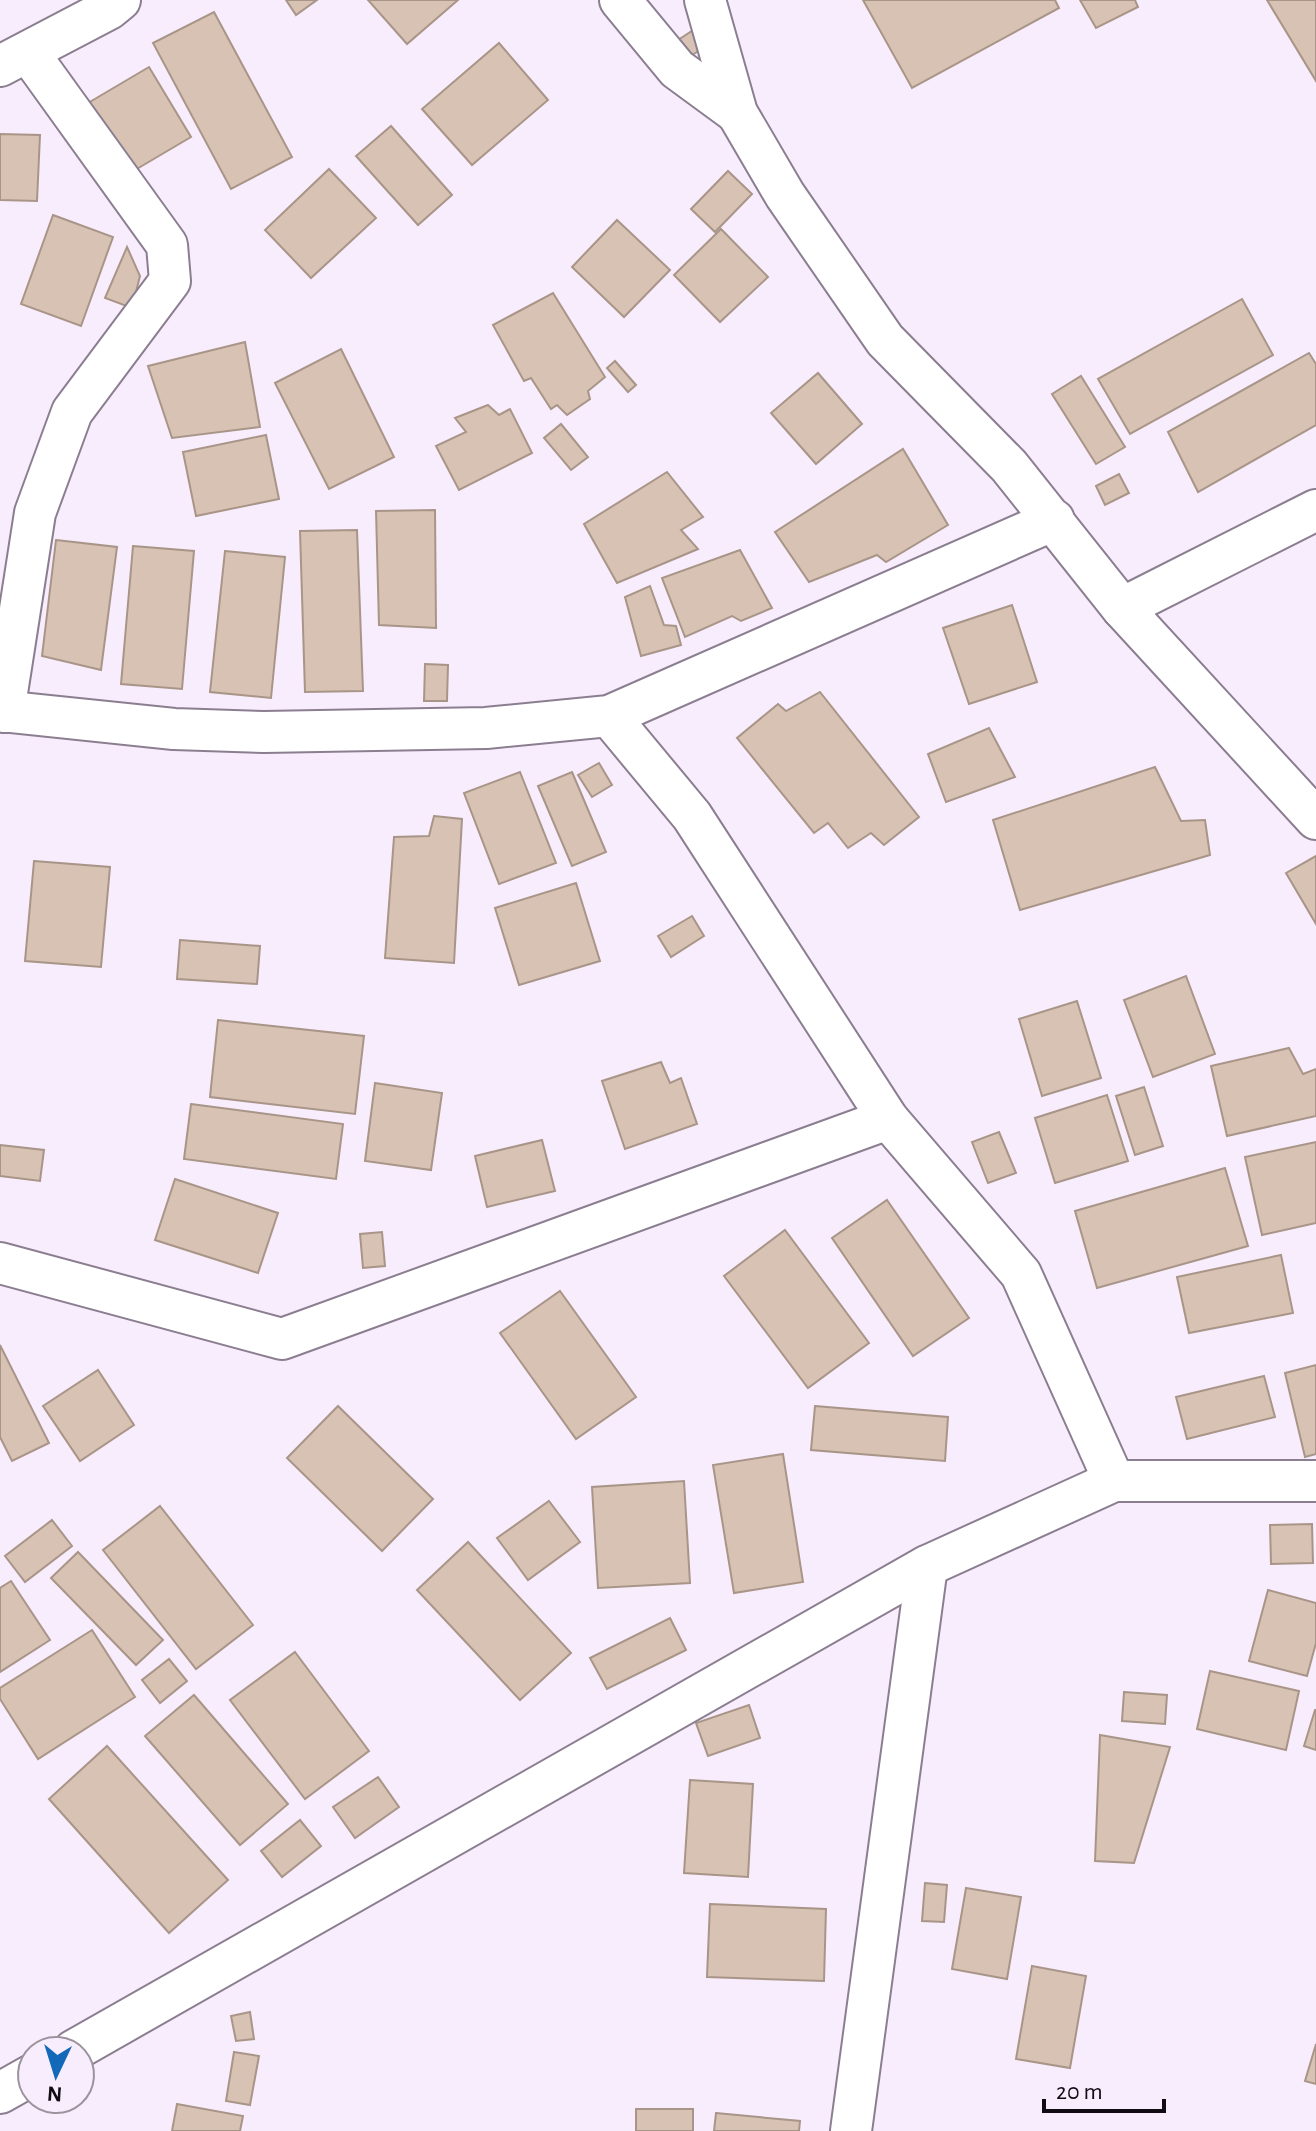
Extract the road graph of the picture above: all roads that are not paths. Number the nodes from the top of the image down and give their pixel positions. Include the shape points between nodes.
1 (120, 0) edge
2 (620, 0) edge
3 (705, 0) edge
4 (14, 59) edge
5 (737, 113) junction
6 (1316, 510) edge
7 (1054, 520) junction
8 (1122, 608) junction
9 (2, 711) edge
10 (609, 716) junction
11 (1316, 819) edge
12 (888, 1119) junction
13 (0, 1263) edge
14 (1114, 1481) junction
15 (1316, 1481) edge
16 (927, 1566) junction
17 (96, 2038) edge
18 (851, 2131) edge

1 - 4 street
2 - 5 street via 677,69
3 - 5 street
4 - 9 street via 167,245 170,281 72,412 35,513
5 - 7 street via 785,195 885,340 1009,466
6 - 8 street
7 - 8 street
7 - 10 street
8 - 11 street
9 - 10 street via 174,729 264,732 486,728
10 - 12 street via 692,816
12 - 13 street via 282,1339
12 - 14 street via 1021,1274
14 - 15 street
14 - 16 street
16 - 17 street
16 - 18 street

